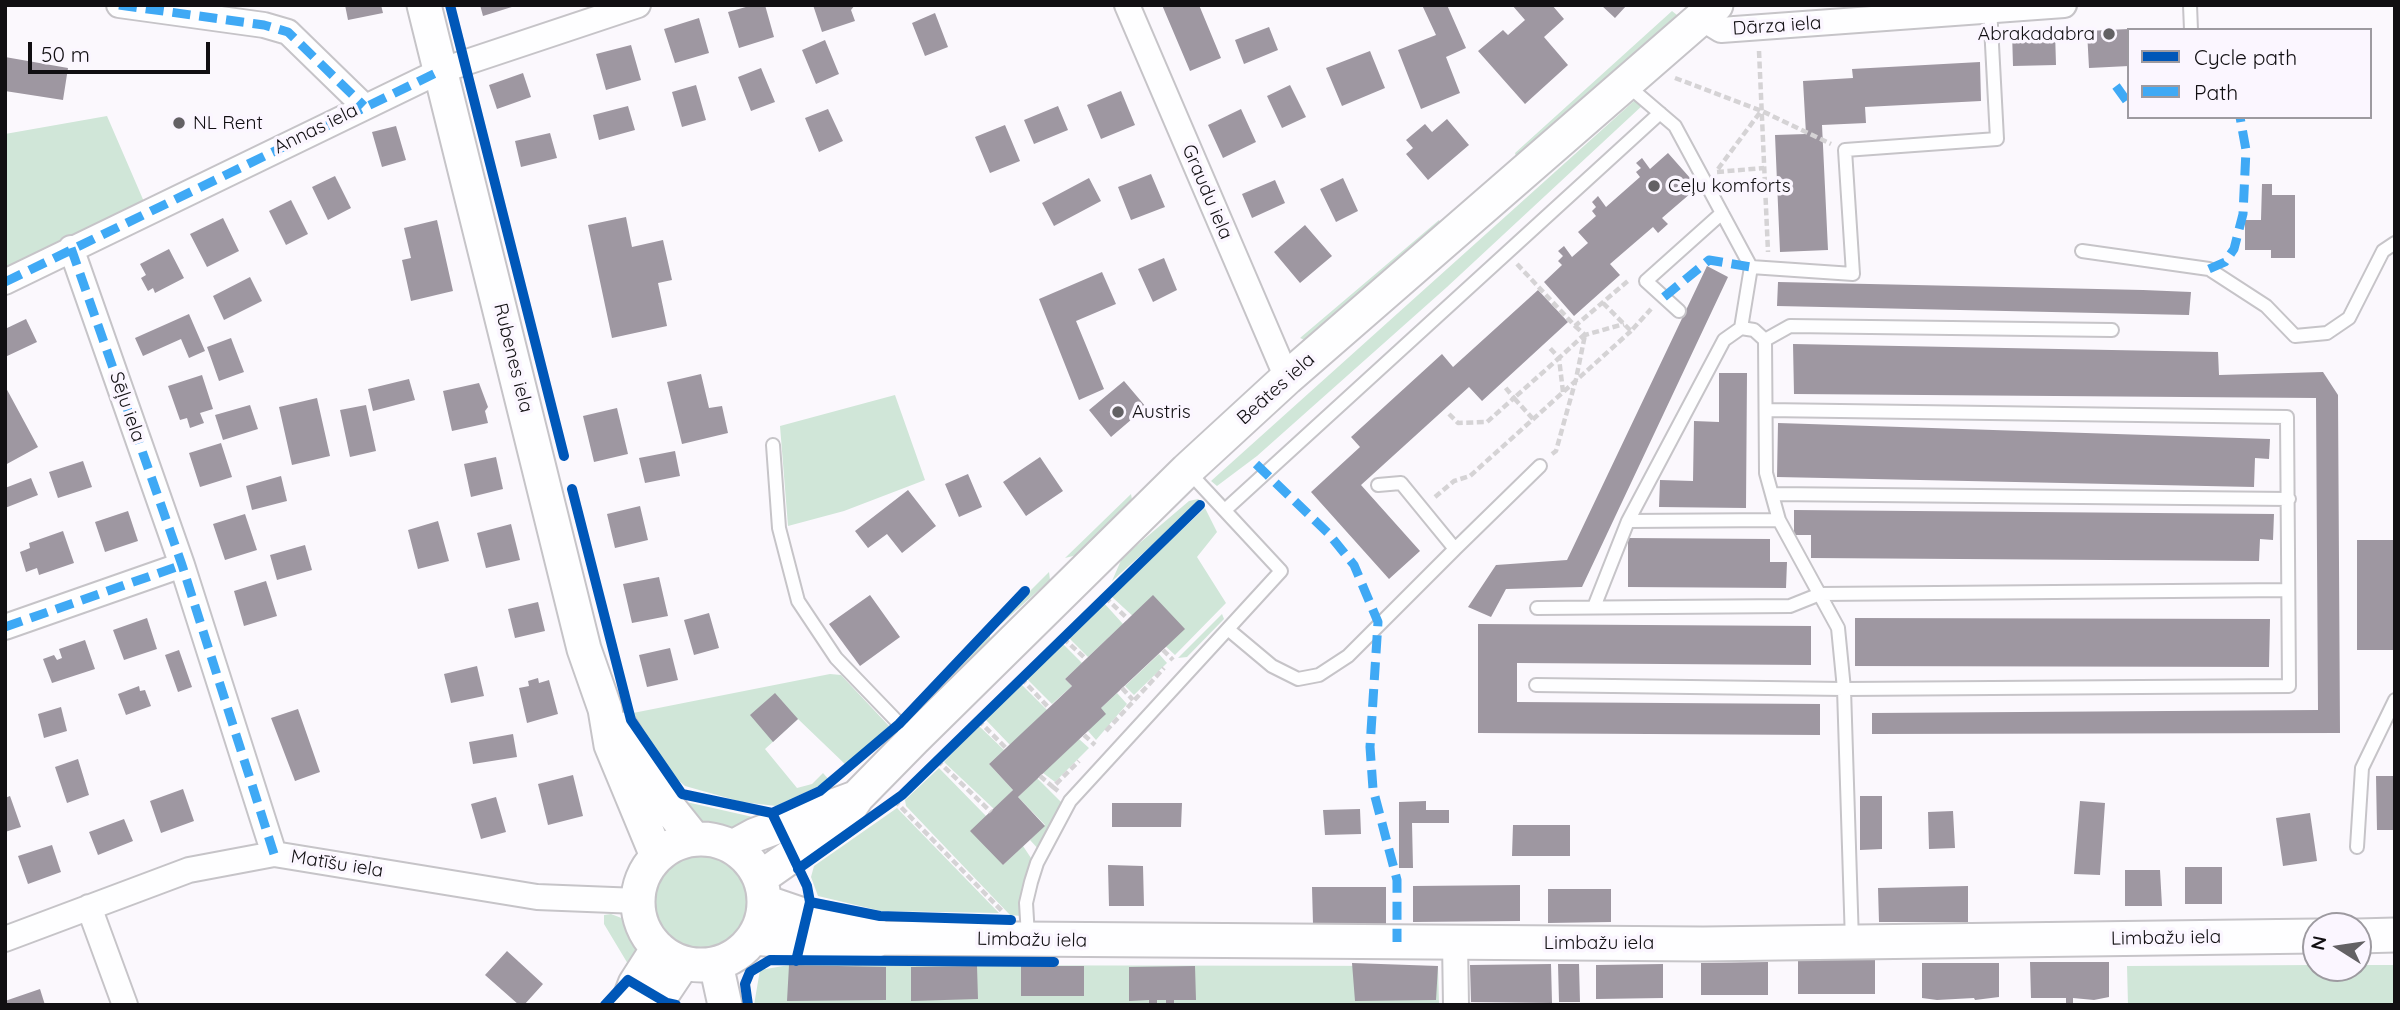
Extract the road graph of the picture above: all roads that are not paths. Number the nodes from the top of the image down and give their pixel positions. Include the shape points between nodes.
1 (119, 5) edge
2 (424, 5) edge
3 (638, 5) edge
4 (1127, 5) edge
5 (2064, 5) edge
6 (2190, 5) edge
7 (1990, 7) edge
8 (1709, 12) edge
9 (2191, 28) edge
10 (440, 71) junction
11 (1637, 76) junction
12 (365, 106) junction
13 (1660, 113) junction
14 (1722, 213) junction
15 (2395, 243) edge
16 (71, 248) junction
17 (2082, 251) dead end
18 (1751, 267) junction
19 (5, 282) edge
20 (1679, 311) dead end
21 (1741, 328) junction
22 (2112, 330) dead end
23 (1765, 340) junction
24 (1287, 378) junction
25 (1766, 410) junction
26 (773, 446) dead end
27 (1540, 466) road end
28 (1187, 470) junction
29 (1378, 485) dead end
30 (1772, 494) junction
31 (2288, 499) junction
32 (1225, 510) junction
33 (1779, 520) junction
34 (1628, 521) junction
35 (1455, 549) junction
36 (182, 565) junction
37 (2288, 590) junction
38 (1820, 594) junction
39 (1594, 607) junction
40 (1537, 608) dead end
41 (5, 627) edge
42 (1229, 631) junction
43 (1536, 685) dead end
44 (1844, 689) junction
45 (2395, 700) edge
46 (605, 709) junction
47 (932, 750) junction
48 (885, 800) junction
49 (694, 839) junction
50 (733, 847) junction
51 (2357, 847) dead end
52 (274, 854) junction
53 (657, 856) junction
54 (763, 890) junction
55 (638, 901) junction
56 (89, 908) junction
57 (1019, 930) junction
58 (2395, 935) edge
59 (2302, 936) edge
60 (2372, 936) edge
61 (754, 938) junction
62 (882, 938) junction
63 (5, 939) edge
64 (1455, 942) junction
65 (1852, 942) junction
66 (670, 956) junction
67 (716, 964) junction
68 (125, 1005) edge
69 (627, 1005) edge
70 (655, 1005) edge
71 (725, 1005) edge
72 (1456, 1005) edge

1 - 12 street via 288,32
2 - 10 main road, Rubenes iela
3 - 10 street, Annas iela
4 - 24 street, Graudu iela
5 - 7 street, Dārza iela
6 - 9 lane
7 - 8 street, Dārza iela via 1721,30
7 - 18 lane via 1997,139 1845,150 1853,274
8 - 11 main road, Beātes iela
10 - 12 street, Annas iela
10 - 46 main road, Rubenes iela via 584,649
11 - 13 lane
11 - 24 main road, Beātes iela
12 - 16 street, Annas iela
13 - 14 lane via 1675,126
13 - 32 lane
14 - 18 lane
14 - 20 lane via 1646,281
15 - 17 lane via 2383,251 2349,318 2327,333 2295,336 2266,306 2209,270
16 - 19 street, Annas iela
16 - 36 street, Sēļu iela
18 - 21 lane
21 - 23 lane via 1754,330
21 - 34 lane via 1724,340
22 - 23 lane via 1790,326
23 - 25 lane
24 - 28 main road, Beātes iela
25 - 30 lane via 1766,473
25 - 31 lane via 2287,417
26 - 47 lane via 779,528 798,601 836,658
27 - 35 lane
28 - 32 lane
28 - 47 main road, Beātes iela
29 - 35 lane via 1401,483
30 - 31 lane
30 - 33 lane
31 - 37 lane
32 - 42 lane via 1281,571
33 - 34 lane
33 - 38 lane
34 - 39 lane
35 - 42 lane via 1348,656 1320,675 1297,678 1272,666
36 - 41 street
36 - 52 street, Sēļu iela
37 - 38 lane
37 - 44 lane via 2289,686
38 - 39 lane via 1790,607
38 - 44 lane via 1838,628
39 - 40 lane
42 - 57 lane via 1070,801 1037,863
43 - 44 lane
44 - 65 lane
45 - 51 lane via 2362,768
46 - 49 main road, Rubenes iela via 628,736 680,824
46 - 53 main road, Rubenes iela via 611,745
47 - 48 main road, Beātes iela
48 - 50 main road, Beātes iela via 755,835
48 - 54 main road, Beātes iela via 841,821
49 - 50 main road via 708,838
49 - 53 main road
50 - 54 main road via 754,865
52 - 55 street, Matīšu iela via 537,897
52 - 56 street, Matīšu iela via 189,870
53 - 55 main road via 647,869
54 - 61 main road via 760,927
54 - 62 main road, Limbažu iela via 806,916
55 - 66 main road via 640,918
56 - 63 street, Matīšu iela
56 - 68 street
57 - 62 main road, Limbažu iela
57 - 64 main road, Limbažu iela
58 - 60 main road
59 - 65 main road, Limbažu iela
61 - 62 main road, Limbažu iela via 847,947
61 - 67 main road
64 - 65 main road, Limbažu iela
64 - 72 street
66 - 67 main road
66 - 69 main road via 635,984
66 - 70 main road
67 - 71 main road

